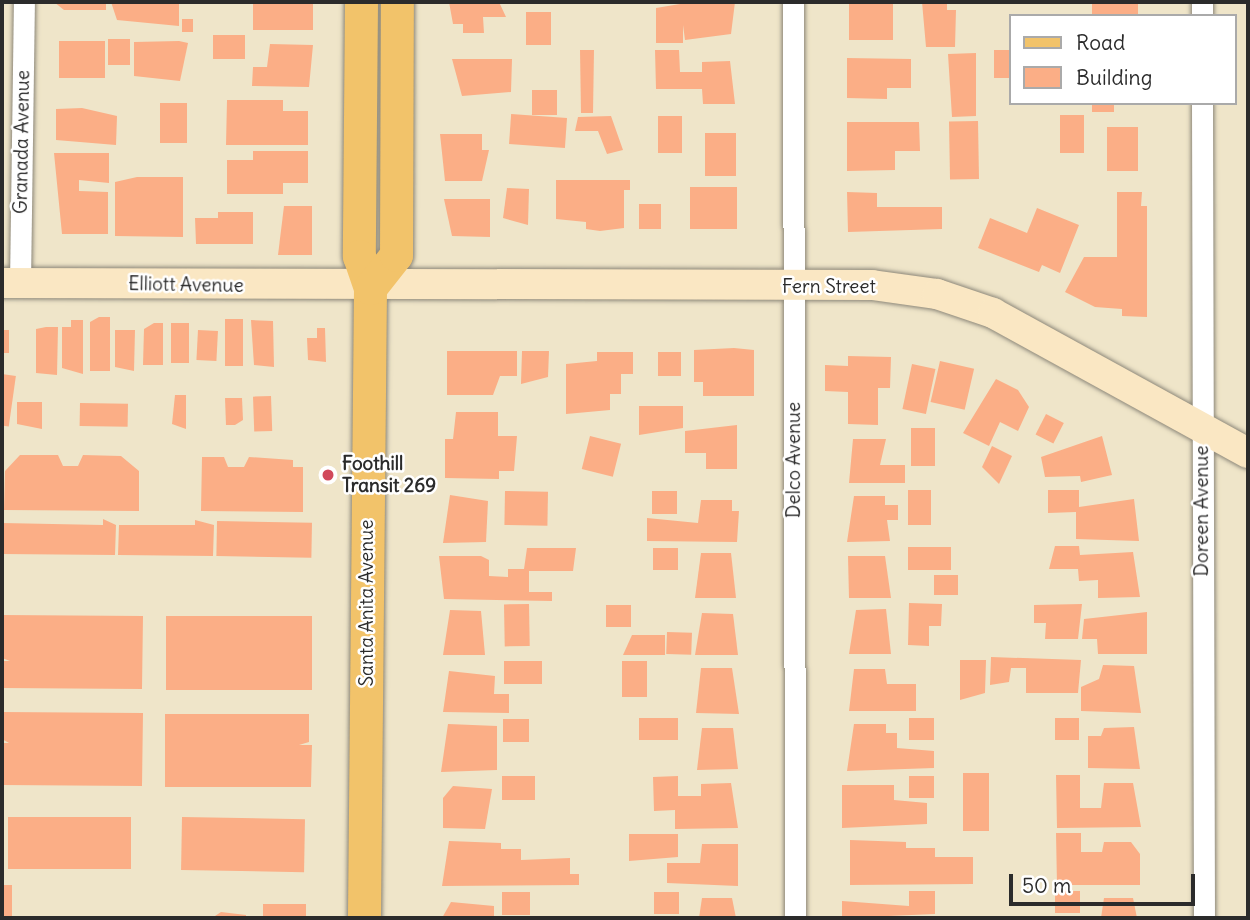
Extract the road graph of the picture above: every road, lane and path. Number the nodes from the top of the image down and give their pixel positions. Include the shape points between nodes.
1 (24, 2) edge
2 (361, 2) edge
3 (397, 2) edge
4 (793, 2) edge
5 (1202, 105) edge
6 (11, 283) edge
7 (794, 286) junction
8 (370, 288) junction
9 (1202, 430) junction
10 (1248, 453) edge
11 (364, 918) edge
12 (794, 918) edge
13 (1204, 918) edge

1 - 6 street, Granada Avenue
2 - 8 main road, Santa Anita Avenue via 359,256
3 - 8 main road via 396,255
4 - 7 street, Delco Avenue
5 - 9 street, Doreen Avenue
6 - 8 street, Elliott Avenue
7 - 8 street, Fern Street
7 - 9 street, Fern Street via 885,287 937,294 993,313
7 - 12 street, Delco Avenue
8 - 11 main road, Santa Anita Avenue
9 - 10 street, Fern Street
9 - 13 street, Doreen Avenue

